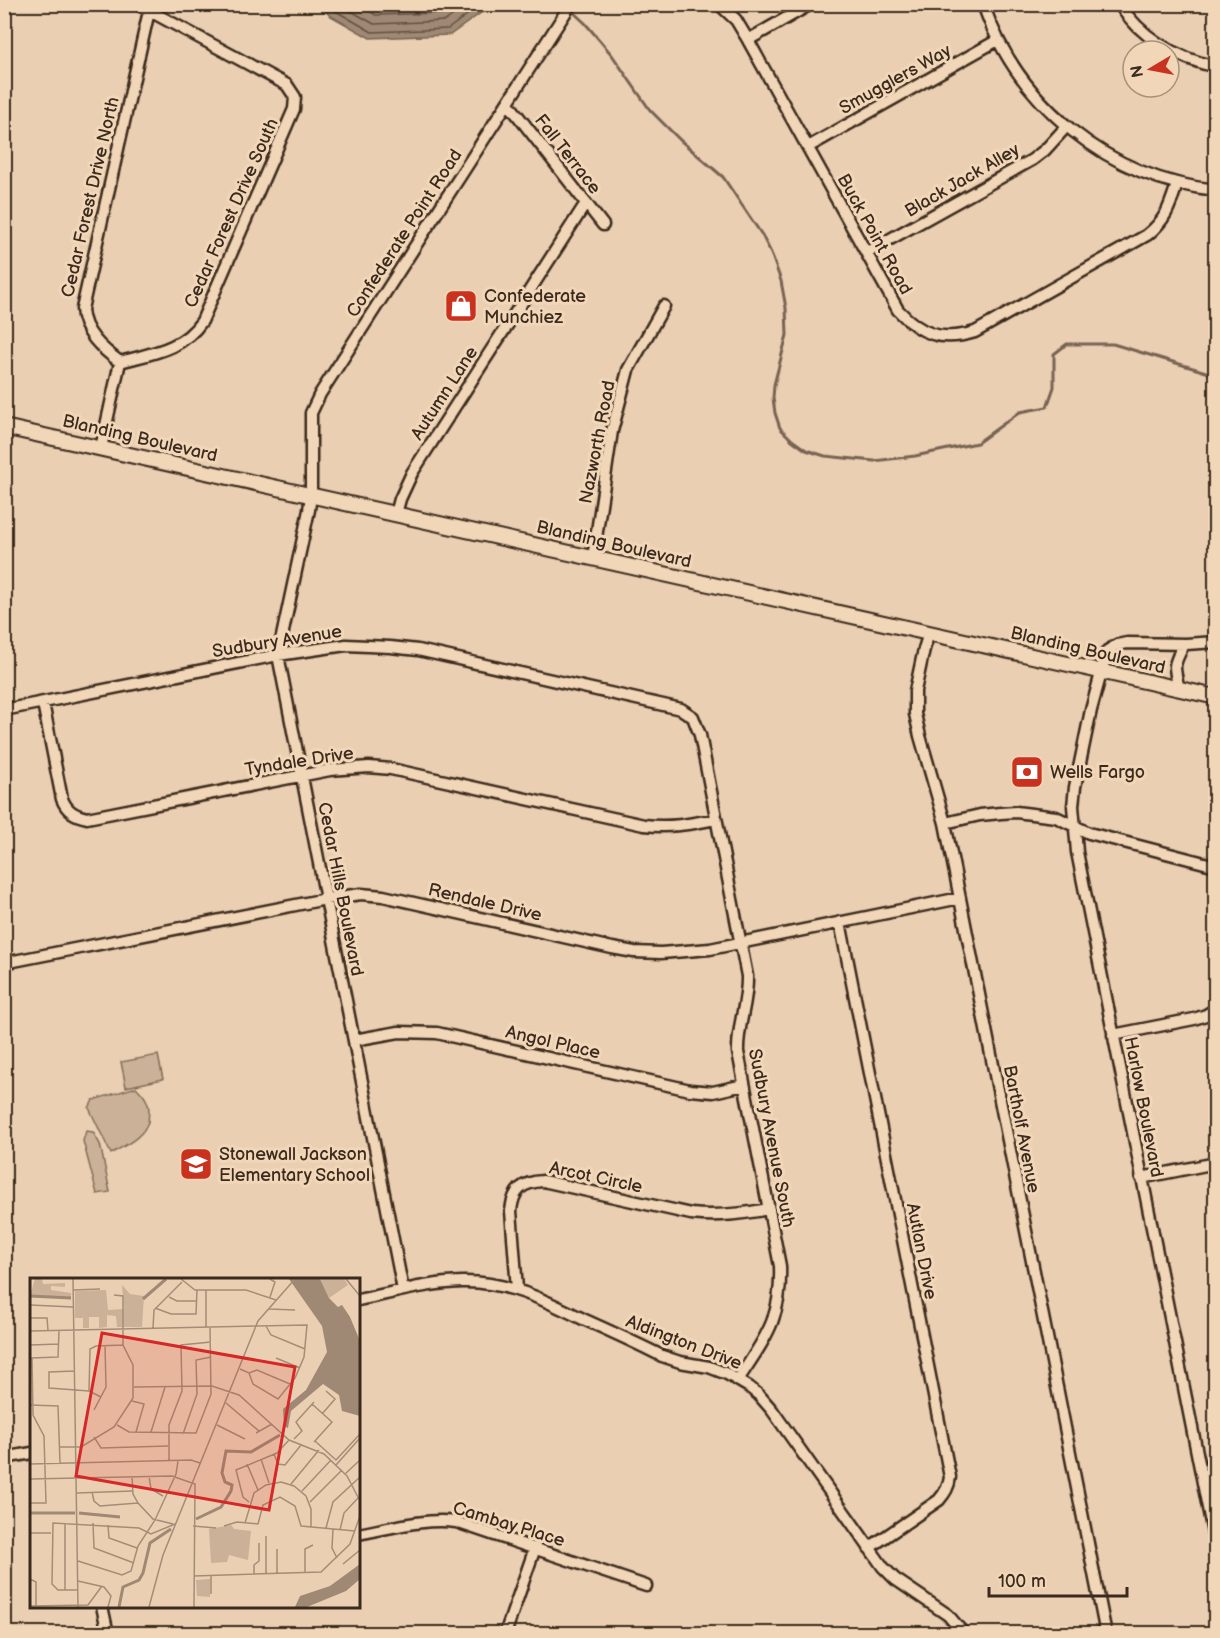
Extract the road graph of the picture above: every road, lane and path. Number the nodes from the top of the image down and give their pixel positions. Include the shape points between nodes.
1 (137, 4) edge
2 (571, 4) edge
3 (719, 4) edge
4 (812, 4) edge
5 (983, 4) edge
6 (1119, 4) edge
7 (149, 11) junction
8 (748, 40) junction
9 (998, 40) junction
10 (1215, 67) edge
11 (508, 103) junction
12 (1066, 127) junction
13 (808, 147) junction
14 (1177, 184) junction
15 (1215, 190) edge
16 (586, 203) junction
17 (603, 225) dead end
18 (867, 252) junction
19 (664, 306) dead end
20 (120, 362) junction
21 (4, 427) edge
22 (101, 448) junction
23 (311, 495) junction
24 (396, 514) junction
25 (593, 558) junction
26 (929, 633) junction
27 (1215, 642) edge
28 (1184, 644) junction
29 (278, 655) junction
30 (1101, 671) junction
31 (1179, 689) junction
32 (1215, 697) edge
33 (43, 703) junction
34 (4, 710) edge
35 (693, 717) joint
36 (301, 775) junction
37 (716, 819) junction
38 (945, 823) junction
39 (1074, 826) junction
40 (1215, 866) edge
41 (326, 898) junction
42 (960, 898) junction
43 (840, 922) junction
44 (741, 942) junction
45 (4, 963) edge
46 (1215, 1008) edge
47 (1113, 1035) junction
48 (354, 1041) junction
49 (744, 1085) junction
50 (1215, 1163) edge
51 (1141, 1178) junction
52 (769, 1209) junction
53 (517, 1289) junction
54 (403, 1290) junction
55 (360, 1300) edge
56 (738, 1380) junction
57 (30, 1452) edge
58 (4, 1458) edge
59 (360, 1534) edge
60 (534, 1548) junction
61 (869, 1548) junction
62 (1215, 1548) edge
63 (646, 1586) dead end
64 (102, 1608) edge
65 (108, 1634) edge
66 (505, 1634) edge
67 (964, 1634) edge
68 (1106, 1634) edge

1 - 7 street
2 - 11 street, Confederate Point Road
3 - 8 street, Buck Point Road via 736,20
4 - 8 street
5 - 9 street
6 - 10 street via 1138,28 1158,44 1181,57
7 - 20 street, Cedar Forest Drive North via 82,309 90,333
7 - 20 street, Cedar Forest Drive South via 287,85 295,97 294,109 202,321 174,346
8 - 13 street, Buck Point Road
9 - 12 street via 1024,83
9 - 13 street, Smugglers Way
11 - 16 street, Fall Terrace
11 - 23 street, Confederate Point Road via 320,394 311,413
12 - 14 street via 1125,164
12 - 18 street, Black Jack Alley via 1045,150 1025,164
13 - 18 street, Buck Point Road
14 - 15 street
14 - 18 street, Buck Point Road via 1164,218 1147,236 985,327 962,336 933,335 908,320 898,310
16 - 17 street, Fall Terrace
16 - 24 street, Autumn Lane via 412,473
19 - 25 street, Nazworth Road via 628,370 612,431
20 - 22 street
21 - 22 main road, Blanding Boulevard
22 - 23 main road, Blanding Boulevard
23 - 24 main road, Blanding Boulevard
23 - 29 street, Cedar Hills Boulevard
24 - 25 main road, Blanding Boulevard
25 - 26 main road, Blanding Boulevard
26 - 30 main road, Blanding Boulevard
26 - 38 street, Bartholf Avenue via 915,691 915,714
27 - 28 street, Harlow Boulevard
28 - 30 street, Harlow Boulevard via 1117,645 1107,651
28 - 31 street via 1174,669
29 - 33 street, Sudbury Avenue
29 - 35 street, Sudbury Avenue via 346,645 418,650 681,709
29 - 36 street, Cedar Hills Boulevard
30 - 31 main road, Blanding Boulevard
30 - 39 street, Harlow Boulevard via 1075,787
31 - 32 main road, Blanding Boulevard
33 - 34 street, Sudbury Avenue
33 - 36 street, Tyndale Drive via 62,799 70,812 78,816 87,818
35 - 37 street, Sudbury Avenue South
36 - 37 street, Tyndale Drive via 348,768 391,769 644,825 680,826
36 - 41 street, Cedar Hills Boulevard
37 - 44 street, Sudbury Avenue South
38 - 39 street via 980,815 1016,813 1056,817
38 - 42 street, Bartholf Avenue
39 - 40 street
39 - 47 street, Harlow Boulevard
41 - 44 street, Rendale Drive via 383,896 634,952 686,952
41 - 45 street, Rendale Drive
41 - 48 street, Cedar Hills Boulevard
42 - 43 street, Rendale Drive
42 - 68 street, Bartholf Avenue
43 - 44 street, Rendale Drive
43 - 61 street, Autlan Drive via 950,1477 939,1500
44 - 49 street, Sudbury Avenue South via 748,991 738,1052
46 - 47 street via 1194,1019
47 - 51 street, Harlow Boulevard
48 - 49 street, Angol Place via 399,1032 437,1033 690,1090 713,1092
48 - 54 street, Cedar Hills Boulevard
49 - 52 street, Sudbury Avenue South
50 - 51 street
51 - 62 street, Harlow Boulevard
52 - 53 street, Arcot Circle via 732,1215 691,1214 543,1181 525,1184 512,1199 511,1211
52 - 56 street, Sudbury Avenue South via 780,1266 778,1305 768,1334
53 - 54 street, Aldington Drive via 464,1282
53 - 56 street, Aldington Drive via 662,1356 710,1367
54 - 55 street, Aldington Drive
56 - 61 street, Aldington Drive via 772,1410
57 - 58 street
59 - 60 street, Cambay Place via 439,1520
60 - 63 street, Cambay Place
60 - 66 street
61 - 67 street, Aldington Drive via 895,1579 948,1615
64 - 65 street

